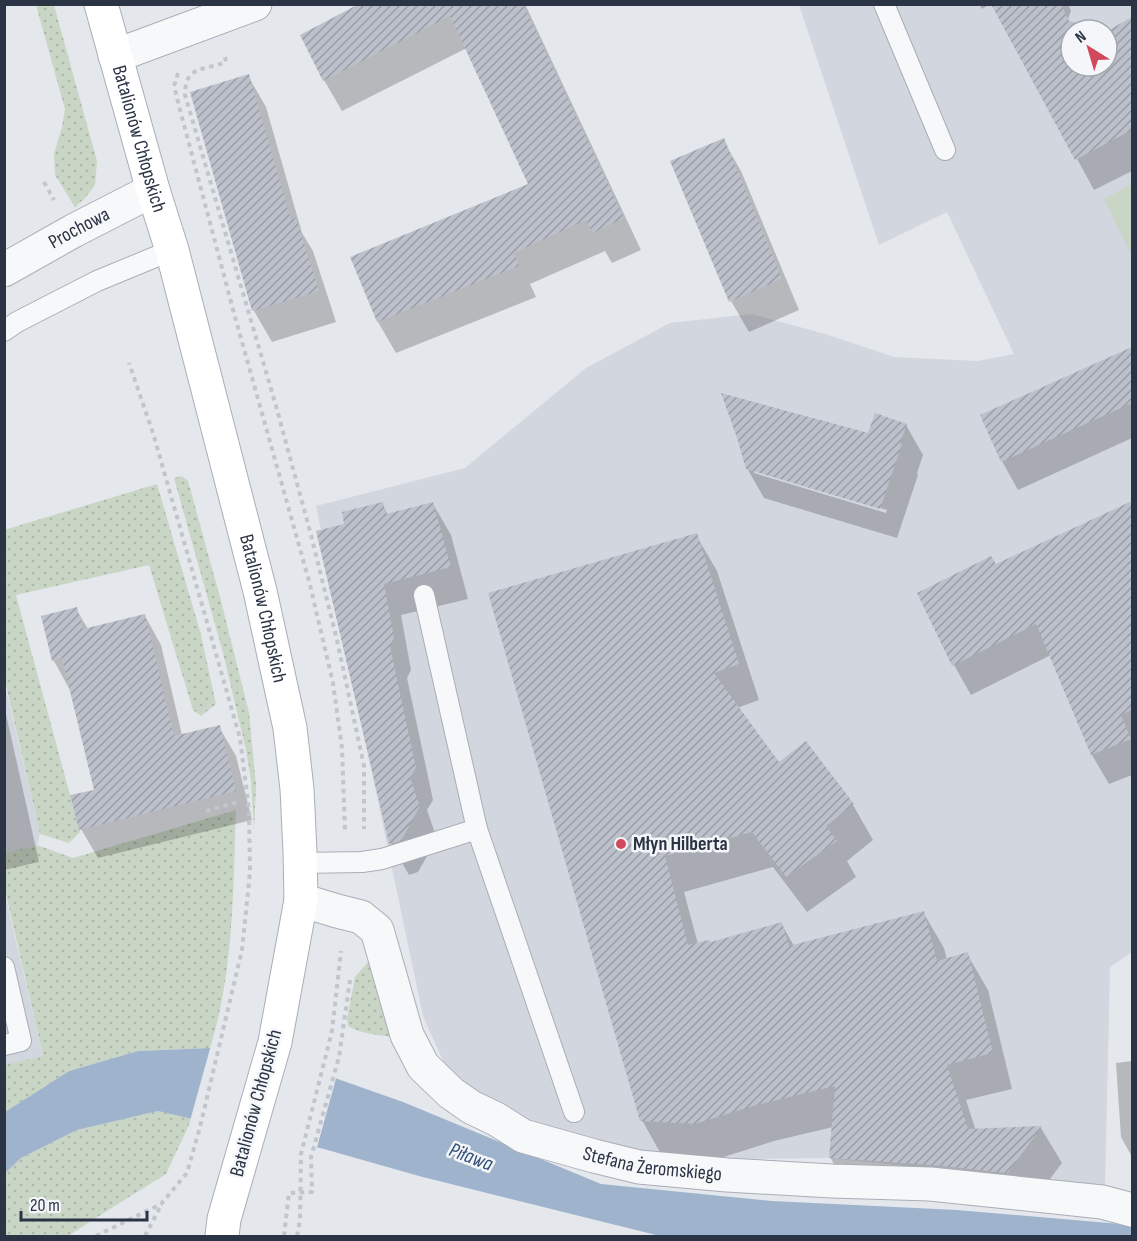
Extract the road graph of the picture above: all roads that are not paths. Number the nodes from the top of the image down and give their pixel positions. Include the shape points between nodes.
1 (101, 4) edge
2 (255, 4) edge
3 (884, 4) edge
4 (115, 56) junction
5 (945, 150) dead end
6 (153, 190) junction
7 (172, 250) junction
8 (4, 270) edge
9 (4, 331) edge
10 (424, 596) dead end
11 (477, 830) junction
12 (300, 863) junction
13 (301, 900) junction
14 (4, 967) edge
15 (4, 1045) edge
16 (574, 1112) dead end
17 (1132, 1210) edge
18 (220, 1230) edge

1 - 4 main road, Batalionów Chłopskich
2 - 4 street
3 - 5 lane
4 - 6 main road, Batalionów Chłopskich
6 - 7 main road, Batalionów Chłopskich
6 - 8 street, Prochowa
7 - 9 lane via 97,281
7 - 12 main road, Batalionów Chłopskich via 260,591 290,728
10 - 11 lane
11 - 12 lane via 382,860
11 - 16 lane
12 - 13 main road, Batalionów Chłopskich
13 - 17 street, Stefana Żeromskiego via 361,917 377,930 407,1035 423,1066 451,1093 523,1136 639,1167 930,1184 1102,1202
13 - 18 main road, Batalionów Chłopskich via 275,1042
14 - 15 lane via 21,1041

